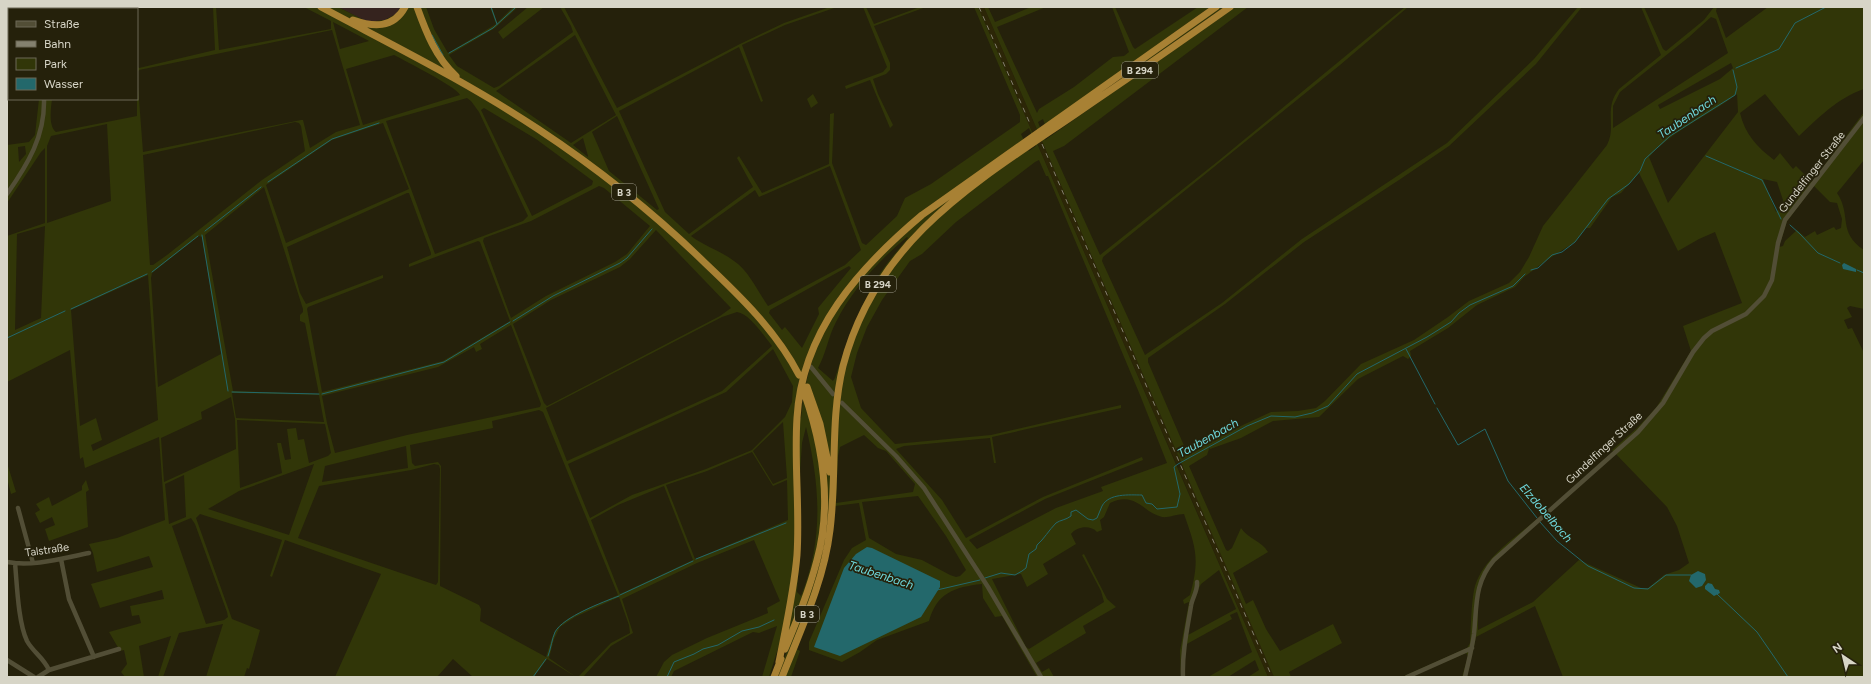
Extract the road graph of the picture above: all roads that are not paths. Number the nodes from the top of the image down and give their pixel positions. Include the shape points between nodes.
1 (321, 7) edge
2 (328, 7) edge
3 (405, 7) edge
4 (417, 7) edge
5 (1216, 7) edge
6 (1230, 7) edge
7 (354, 20) junction
8 (456, 76) junction
9 (44, 100) edge
10 (1864, 118) edge
11 (526, 121) junction
12 (1048, 130) junction
13 (1026, 144) junction
14 (7, 194) edge
15 (811, 368) dead end
16 (799, 375) dead end
17 (836, 393) junction
18 (839, 404) junction
19 (832, 486) junction
20 (18, 508) dead end
21 (88, 552) dead end
22 (61, 559) junction
23 (7, 562) edge
24 (33, 562) junction
25 (15, 563) junction
26 (1197, 582) dead end
27 (1472, 648) junction
28 (119, 650) dead end
29 (94, 658) junction
30 (7, 660) edge
31 (779, 662) junction
32 (49, 670) junction
33 (34, 677) edge
34 (38, 677) edge
35 (774, 677) edge
36 (782, 677) edge
37 (1042, 677) edge
38 (1183, 677) edge
39 (1407, 677) edge
40 (1465, 677) edge

1 - 11 highway, B 3 via 428,64
2 - 7 highway, B 3
3 - 7 highway via 398,17 380,26
4 - 8 highway via 431,42 447,68
5 - 12 highway, B 294
6 - 12 highway, B 294
7 - 8 highway, B 3
8 - 11 highway, B 3
9 - 14 street via 44,116 37,144 24,170
10 - 27 street, Gundelfinger Straße via 1785,220 1772,280 1764,296 1746,314 1712,331 1704,338 1663,403 1638,432 1494,560 1486,570 1476,598
11 - 16 highway, B 3 via 589,164 667,227 765,324 785,350
12 - 13 highway, B 294
13 - 17 highway, B 294 via 937,215 896,259 876,287 859,322
13 - 31 highway, B 294 via 922,215 878,254 854,281 822,328 811,353 800,390 797,418 797,554
15 - 17 street
17 - 18 highway, B 294
18 - 19 highway, B 294
18 - 37 street via 896,456 920,482 980,574
19 - 31 highway, B 3 via 820,424 806,390 819,446 825,495 824,522 817,562
19 - 36 highway, B 3 via 830,527 824,562
20 - 24 street
21 - 22 street, Talstraße
22 - 24 street, Talstraße
22 - 29 street via 69,599
23 - 25 street, Talstraße
24 - 25 street, Talstraße
25 - 32 street via 25,636 31,647 46,662
26 - 38 street via 1198,588 1191,604 1183,652
27 - 39 street
27 - 40 street, Gundelfinger Straße
28 - 29 street
29 - 32 street
30 - 33 street
31 - 35 highway, B 3
32 - 34 street

